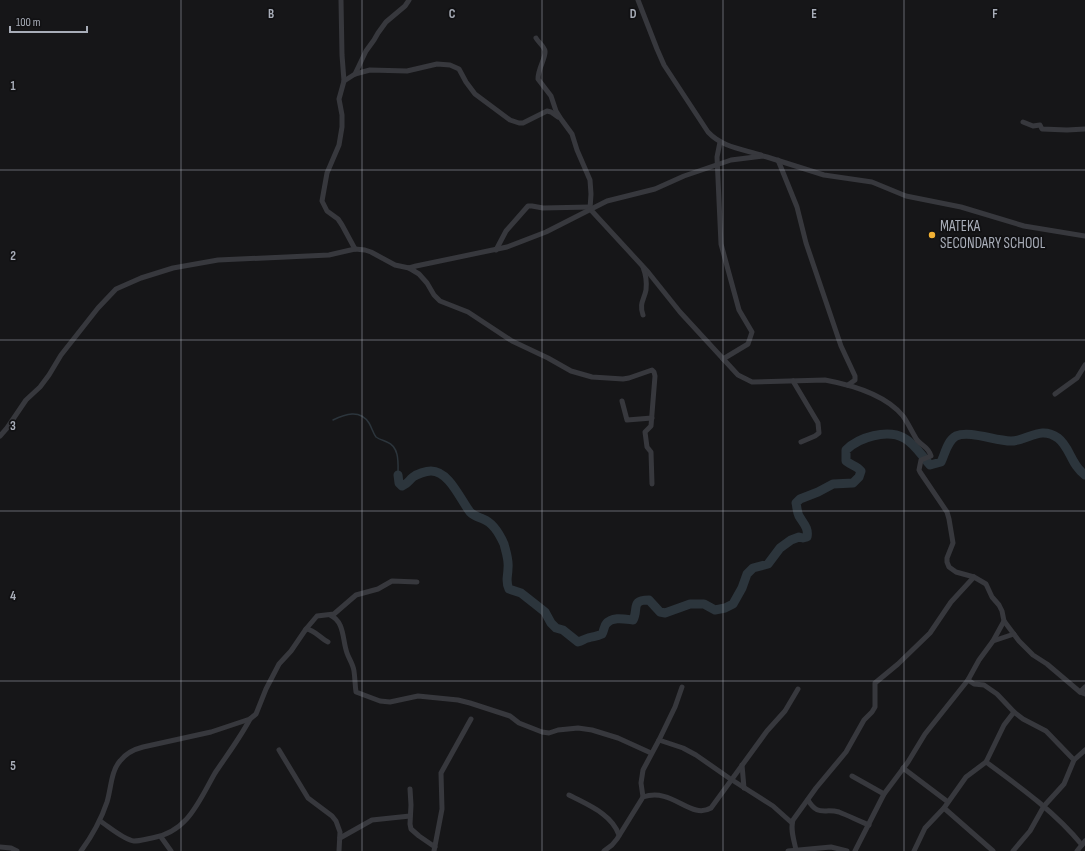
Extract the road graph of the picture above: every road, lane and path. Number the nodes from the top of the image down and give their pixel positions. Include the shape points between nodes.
1 (341, 0) edge
2 (409, 0) edge
3 (638, 0) edge
4 (536, 38) dead end
5 (355, 74) junction
6 (344, 80) junction
7 (560, 118) junction
8 (1023, 122) dead end
9 (1085, 129) edge
10 (720, 142) junction
11 (763, 156) junction
12 (778, 160) junction
13 (718, 165) junction
14 (590, 208) junction
15 (1085, 236) edge
16 (355, 249) junction
17 (496, 250) junction
18 (643, 267) junction
19 (409, 268) junction
20 (643, 315) dead end
21 (723, 359) junction
22 (1085, 365) edge
23 (793, 380) junction
24 (848, 385) junction
25 (1055, 394) dead end
26 (622, 401) dead end
27 (652, 418) junction
28 (0, 436) edge
29 (801, 442) dead end
30 (652, 484) dead end
31 (974, 578) junction
32 (417, 582) dead end
33 (329, 614) junction
34 (1004, 621) junction
35 (306, 628) junction
36 (1014, 634) junction
37 (993, 641) junction
38 (328, 642) dead end
39 (968, 680) junction
40 (682, 687) dead end
41 (1085, 687) edge
42 (798, 689) dead end
43 (1083, 693) edge
44 (1014, 712) junction
45 (250, 719) junction
46 (471, 719) dead end
47 (659, 740) junction
48 (279, 750) dead end
49 (1085, 750) edge
50 (651, 753) junction
51 (1074, 760) junction
52 (986, 762) junction
53 (742, 765) junction
54 (903, 768) junction
55 (852, 776) dead end
56 (731, 779) junction
57 (744, 788) junction
58 (410, 789) dead end
59 (884, 794) junction
60 (569, 795) dead end
61 (643, 797) junction
62 (808, 800) junction
63 (948, 802) junction
64 (1044, 806) junction
65 (944, 808) junction
66 (410, 816) junction
67 (100, 820) junction
68 (792, 824) junction
69 (869, 825) junction
70 (619, 835) junction
71 (162, 837) junction
72 (340, 838) junction
73 (1084, 843) edge
74 (0, 847) edge
75 (434, 849) edge
76 (608, 850) edge
77 (796, 850) edge
78 (16, 851) edge
79 (81, 851) edge
80 (171, 851) edge
81 (339, 851) edge
82 (788, 851) edge
83 (847, 851) edge
84 (856, 851) edge
85 (914, 851) edge
86 (993, 851) edge
87 (1013, 851) edge
88 (1077, 851) edge

1 - 6 street
2 - 5 street via 378,32
3 - 10 street via 664,65 708,132
4 - 7 street via 545,49 538,79 551,96
5 - 6 street
5 - 7 street via 378,70 407,71 437,64 450,65 459,68 475,94 510,120 523,123 547,111
6 - 16 street via 339,100 342,118 340,140 327,173 322,201 327,211 338,219
7 - 14 street via 572,134 590,180
8 - 9 street via 1033,126 1040,125 1042,129
10 - 11 street
10 - 13 street via 716,157
11 - 12 street
11 - 13 street via 731,160
12 - 15 street via 824,175 872,182 906,196 961,207 1024,226
12 - 24 street via 797,207 806,243 842,346 855,376 855,380
13 - 14 street via 655,189
13 - 21 street via 722,252 739,310 752,332 748,344
14 - 17 street via 546,232
14 - 17 street via 543,208 530,205 506,231
14 - 18 street
16 - 19 street via 365,250 395,265
16 - 28 street via 329,255 218,260 173,268 116,289 61,354 40,387 26,400
17 - 19 street
18 - 20 street via 646,283 641,305
18 - 21 street
19 - 27 street via 427,282 437,299 468,312 512,341 571,371 592,377 622,379 652,370 655,376
21 - 23 street via 738,375 752,382
22 - 25 street via 1077,378
23 - 24 street via 825,380
23 - 29 street via 820,430 816,436
24 - 31 street via 868,392 892,406 902,416 918,441 929,449 930,456 921,460 919,470 949,519 953,543 947,562 956,572
26 - 27 street via 627,420
27 - 30 street via 651,428 645,432 647,447 651,452
31 - 34 street via 986,584 1002,611
31 - 62 street via 951,602 930,633 877,680 874,686 875,707 864,720 846,752
32 - 33 street via 392,581 378,589 359,593 337,611
33 - 35 street via 317,616
33 - 50 street via 338,621 342,630 352,664 356,692 385,702 418,696 470,702 510,716 518,723 542,732 578,728 592,730
34 - 36 street
34 - 37 street
35 - 38 street
35 - 45 street via 279,664 256,714
36 - 37 street
36 - 43 street via 1033,654
37 - 39 street
39 - 44 street via 974,684 984,685 997,694
39 - 54 street via 925,734
40 - 47 street
41 - 43 street
42 - 53 street via 785,711
44 - 51 street via 1046,731
44 - 52 street via 1004,725
45 - 67 street via 211,732 135,749 127,754 115,769
45 - 71 street via 198,805 181,824
46 - 75 street via 441,773 442,809
47 - 50 street
47 - 56 street via 696,755
48 - 72 street via 308,798 336,821
49 - 51 street
50 - 61 street via 642,773
51 - 64 street via 1064,784
52 - 63 street via 966,777
52 - 64 street
53 - 56 street
53 - 57 street
54 - 59 street
54 - 63 street
55 - 59 street
56 - 57 street
56 - 61 street via 711,808 705,811 698,811 666,796
57 - 68 street via 773,806
58 - 66 street
59 - 69 street
60 - 70 street via 610,819
61 - 70 street
62 - 68 street
62 - 69 street via 813,808 819,811 838,812
63 - 65 street
64 - 73 street
64 - 87 street via 1030,830
65 - 85 street via 925,828
65 - 86 street
66 - 72 street via 372,820
66 - 75 street via 411,829
67 - 71 street via 133,841
67 - 79 street
68 - 77 street
69 - 84 street
70 - 76 street
71 - 80 street
72 - 81 street
73 - 88 street
74 - 78 street
77 - 82 street
77 - 83 street via 831,847

